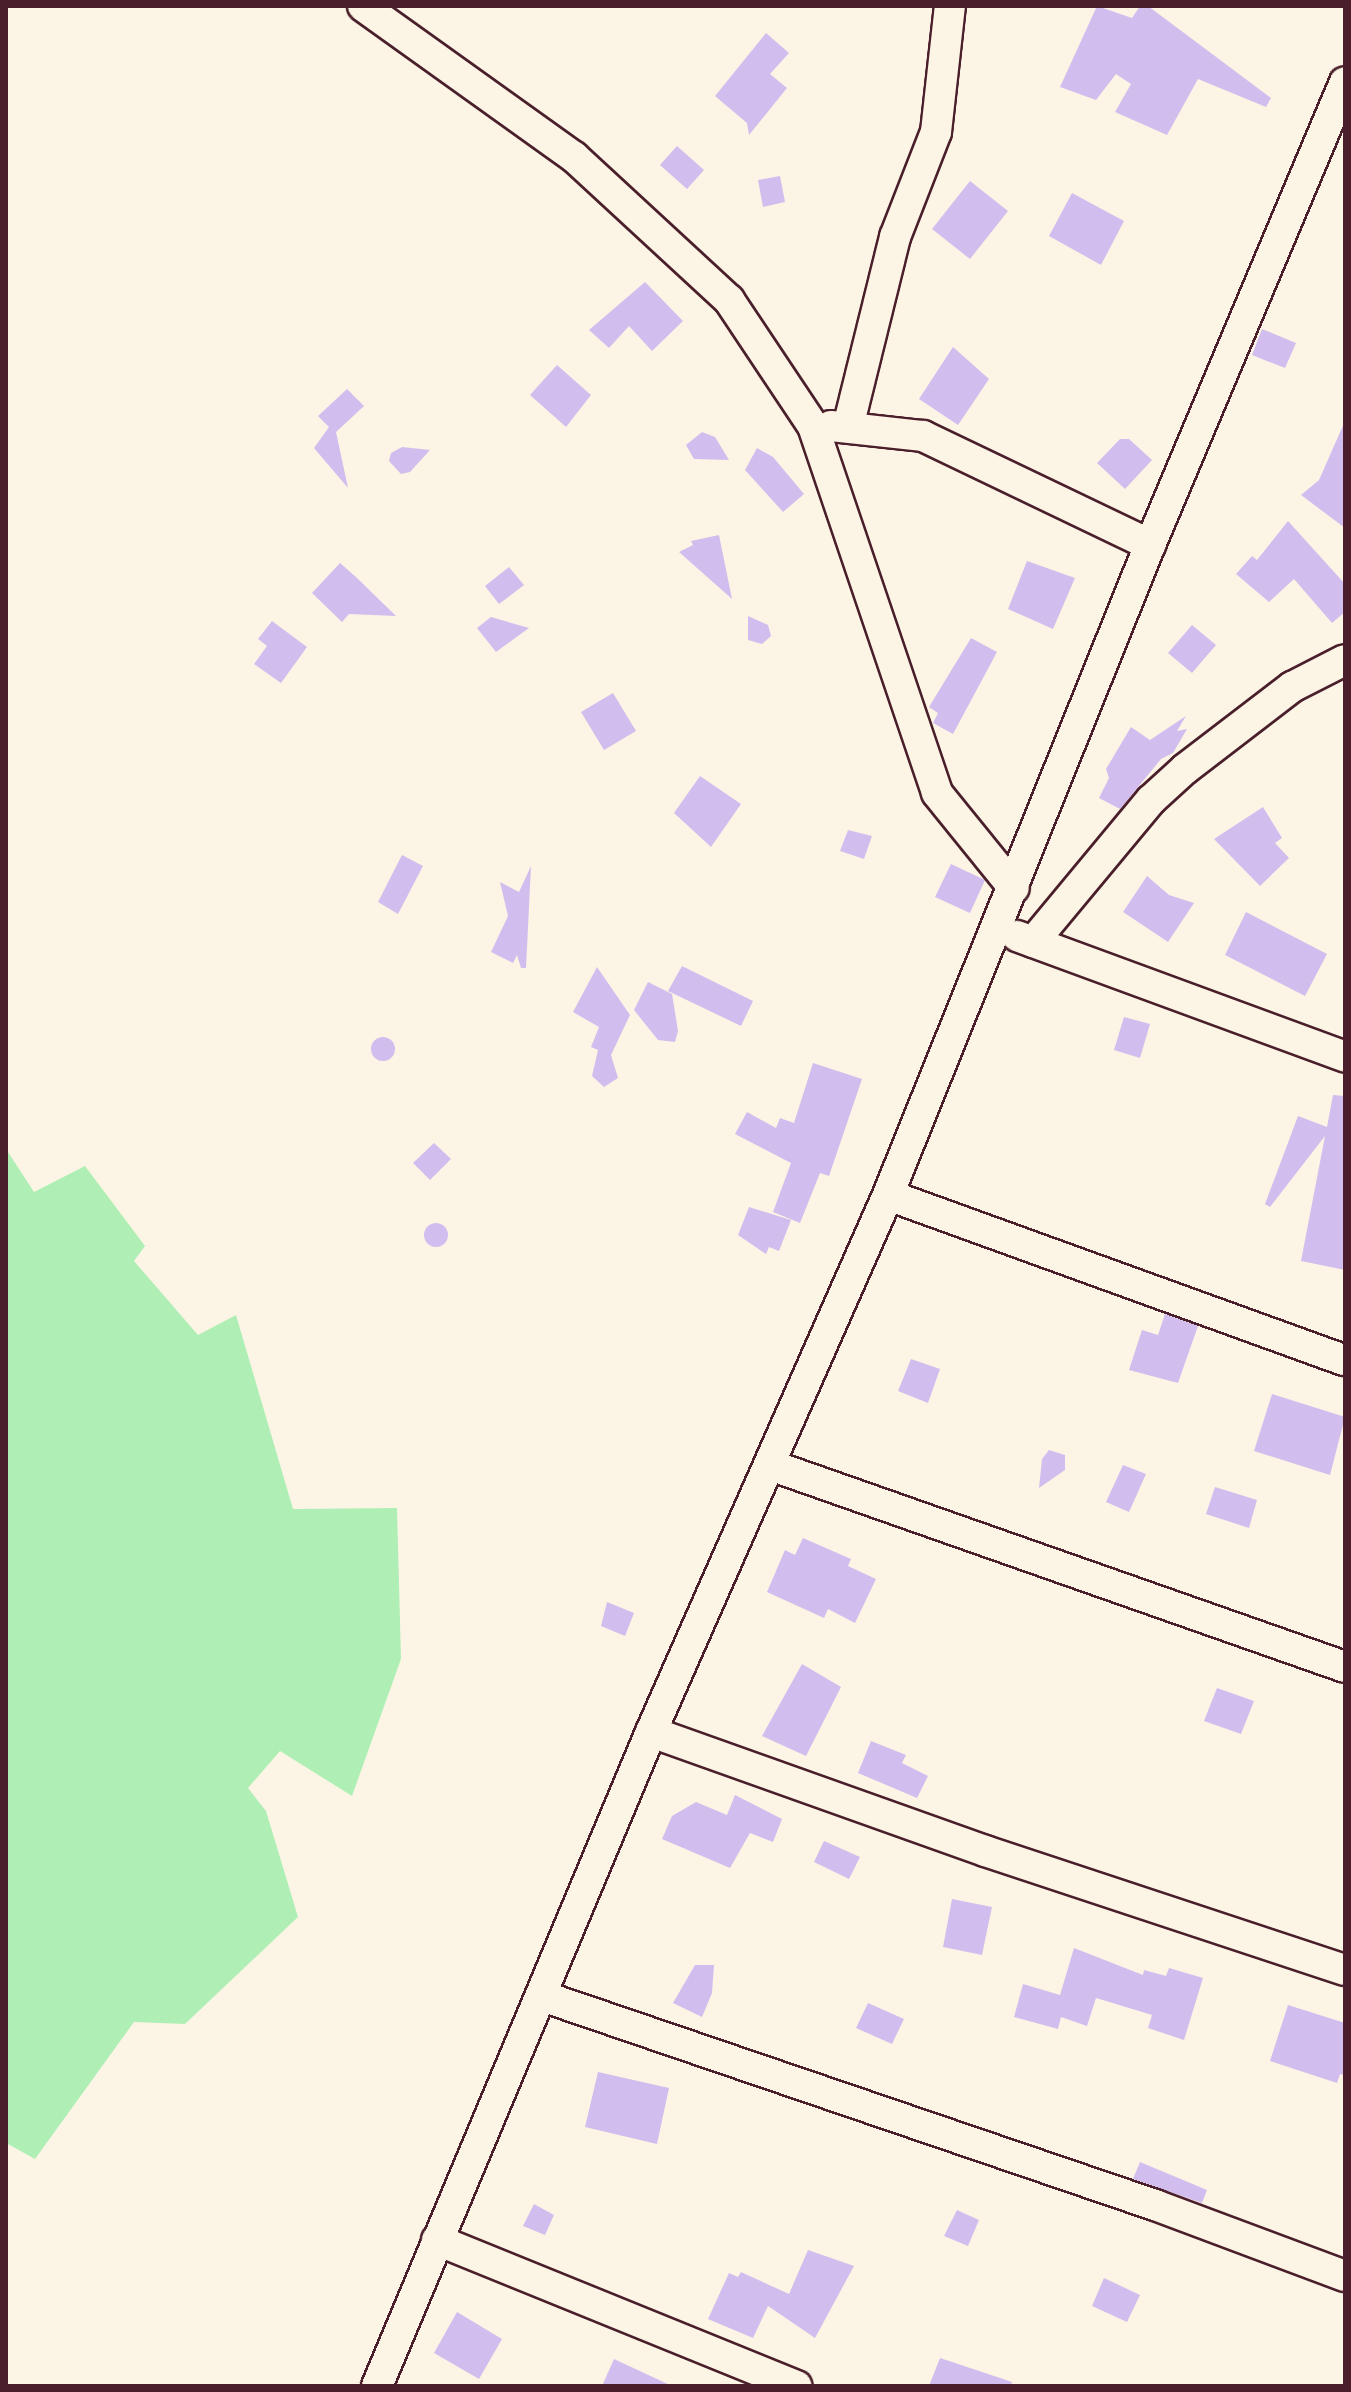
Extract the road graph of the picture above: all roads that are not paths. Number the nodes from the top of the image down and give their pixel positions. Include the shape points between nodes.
1 (363, 6) edge
2 (950, 6) edge
3 (1345, 82) edge
4 (813, 426) junction
5 (848, 427) junction
6 (1150, 545) junction
7 (1345, 660) edge
8 (1014, 888) junction
9 (997, 929) junction
10 (1033, 942) junction
11 (1345, 1057) edge
12 (888, 1195) junction
13 (1345, 1360) edge
14 (773, 1466) junction
15 (1345, 1667) edge
16 (651, 1732) junction
17 (1345, 1970) edge
18 (542, 1996) junction
19 (437, 2240) junction
20 (1345, 2276) edge
21 (377, 2386) edge
22 (797, 2386) edge

1 - 4 street via 574,157 693,261 729,300
2 - 5 street via 936,132 895,237
3 - 6 street
4 - 5 street
4 - 8 street via 937,793
5 - 6 street via 923,436
6 - 8 street
7 - 10 street via 1292,687 1185,769 1151,800
8 - 9 street
9 - 10 street
9 - 12 street
10 - 11 street
12 - 13 street
12 - 14 street
14 - 15 street
14 - 16 street
16 - 17 street via 985,1851
16 - 18 street
18 - 19 street
18 - 20 street via 1155,2205
19 - 21 street
19 - 22 street

